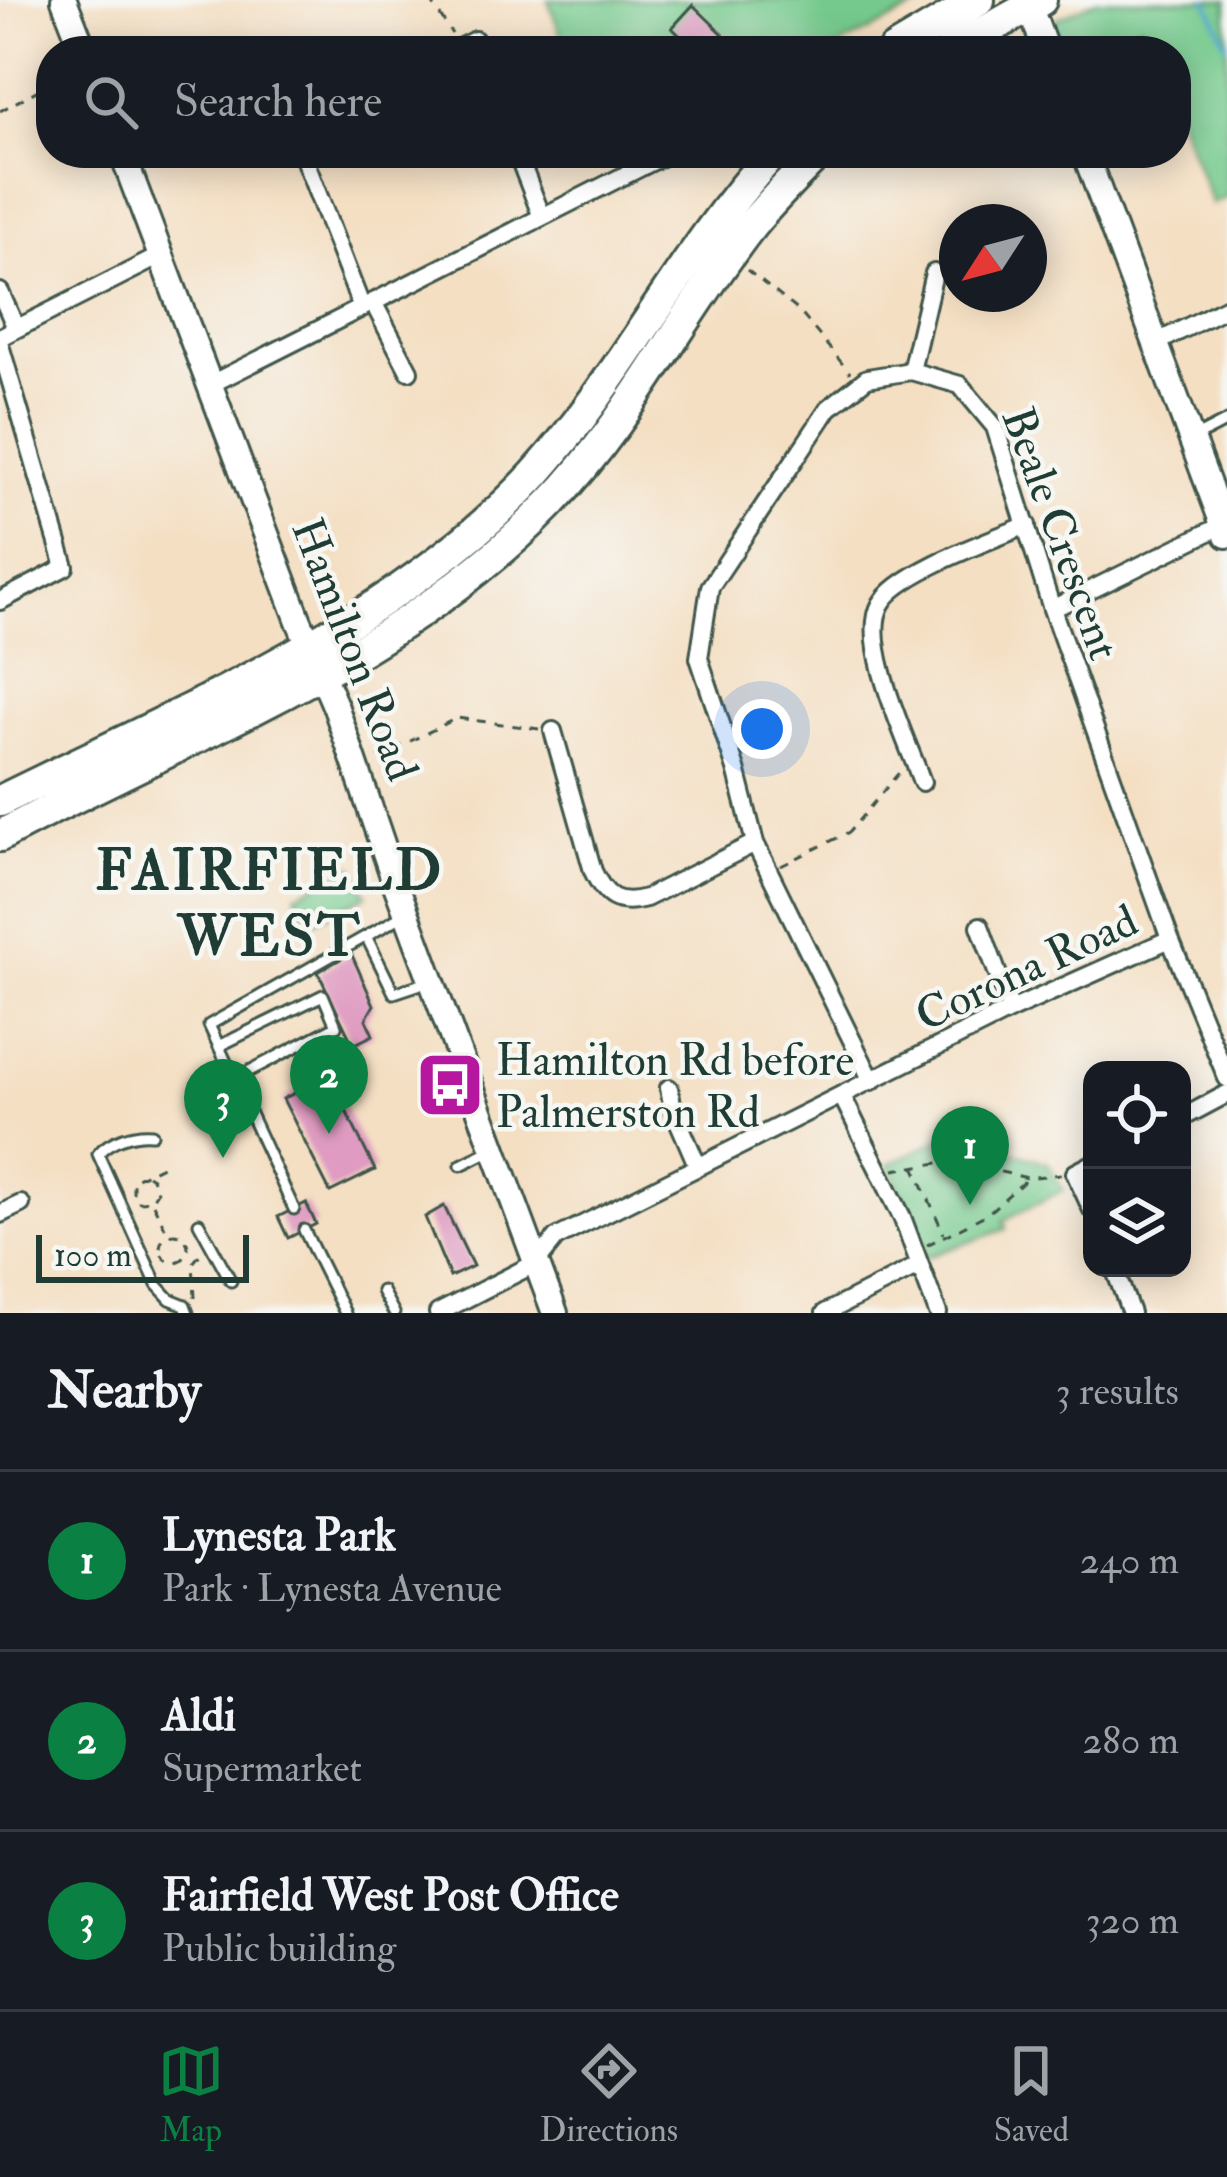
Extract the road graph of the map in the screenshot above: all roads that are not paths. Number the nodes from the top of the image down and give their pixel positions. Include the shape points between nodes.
1 (64, 0) edge
2 (979, 0) edge
3 (1032, 2) edge
4 (78, 36) edge
5 (918, 36) edge
6 (975, 36) edge
7 (1042, 36) edge
8 (128, 168) edge
9 (309, 168) edge
10 (524, 168) edge
11 (639, 168) edge
12 (760, 168) edge
13 (805, 168) edge
14 (1090, 168) edge
15 (542, 217) junction
16 (160, 256) junction
17 (934, 273) dead end
18 (0, 292) edge
19 (368, 305) junction
20 (1227, 307) edge
21 (5, 337) edge
22 (1156, 343) junction
23 (409, 371) dead end
24 (910, 371) junction
25 (209, 385) junction
26 (1227, 421) edge
27 (1191, 439) junction
28 (1027, 525) junction
29 (1225, 530) edge
30 (0, 601) edge
31 (1052, 609) junction
32 (315, 659) junction
33 (553, 731) road end
34 (922, 782) dead end
35 (0, 800) edge
36 (0, 836) edge
37 (755, 843) junction
38 (407, 914) junction
39 (980, 926) dead end
40 (366, 936) junction
41 (1170, 939) junction
42 (432, 980) junction
43 (1011, 1010) junction
44 (219, 1046) junction
45 (236, 1078) junction
46 (1227, 1078) edge
47 (872, 1081) junction
48 (669, 1088) dead end
49 (1227, 1094) edge
50 (842, 1096) junction
51 (1191, 1113) edge
52 (152, 1134) dead end
53 (494, 1148) junction
54 (461, 1165) dead end
55 (698, 1167) junction
56 (21, 1204) dead end
57 (294, 1208) dead end
58 (0, 1214) edge
59 (199, 1223) dead end
60 (304, 1230) dead end
61 (917, 1258) junction
62 (536, 1263) junction
63 (1117, 1277) edge
64 (231, 1281) dead end
65 (382, 1291) dead end
66 (188, 1313) edge
67 (345, 1313) edge
68 (394, 1313) edge
69 (438, 1313) edge
70 (555, 1313) edge
71 (825, 1313) edge
72 (938, 1313) edge
73 (1131, 1313) edge

1 - 4 main road
2 - 5 highway
3 - 6 highway
3 - 7 main road
8 - 16 main road, Hamilton Road
9 - 19 street
10 - 15 street
11 - 15 street
12 - 32 highway via 532,476
13 - 32 highway via 753,224 617,424 548,507 382,639
14 - 22 main road
15 - 19 street
16 - 21 street
16 - 25 main road, Hamilton Road
17 - 24 street
18 - 21 street
19 - 23 street
19 - 25 street
20 - 22 street
21 - 30 street via 65,567
22 - 27 main road
24 - 28 street, Beale Crescent via 960,385 980,405
24 - 37 street via 859,383 830,409 710,587 699,658
25 - 32 main road, Hamilton Road
26 - 27 lane
27 - 29 main road
28 - 31 street, Beale Crescent
28 - 34 street via 935,563 880,605 875,638
29 - 31 street
31 - 41 street, Beale Crescent
32 - 35 highway
32 - 36 highway
32 - 38 main road, Hamilton Road
33 - 37 street via 592,871 613,899 646,898
37 - 47 street
38 - 40 lane
38 - 42 main road, Hamilton Road
39 - 43 street
40 - 42 lane via 394,993
40 - 44 lane via 214,1019 209,1025
41 - 43 street, Corona Road
41 - 46 street, Beale Crescent
42 - 53 main road, Hamilton Road
43 - 47 street, Corona Road
44 - 45 lane
44 - 45 lane via 319,994 337,1022
45 - 57 lane
47 - 50 street, Corona Road
48 - 55 street
49 - 51 street
50 - 55 street, Corona Road
50 - 61 street
52 - 66 lane via 98,1154 158,1286
53 - 54 lane
53 - 62 main road, Hamilton Road
55 - 62 street, Corona Road via 556,1238
56 - 58 street
59 - 64 lane
60 - 67 lane
61 - 71 street
61 - 72 street
62 - 69 street, Corona Road
62 - 70 main road, Hamilton Road
63 - 73 street
65 - 68 lane

